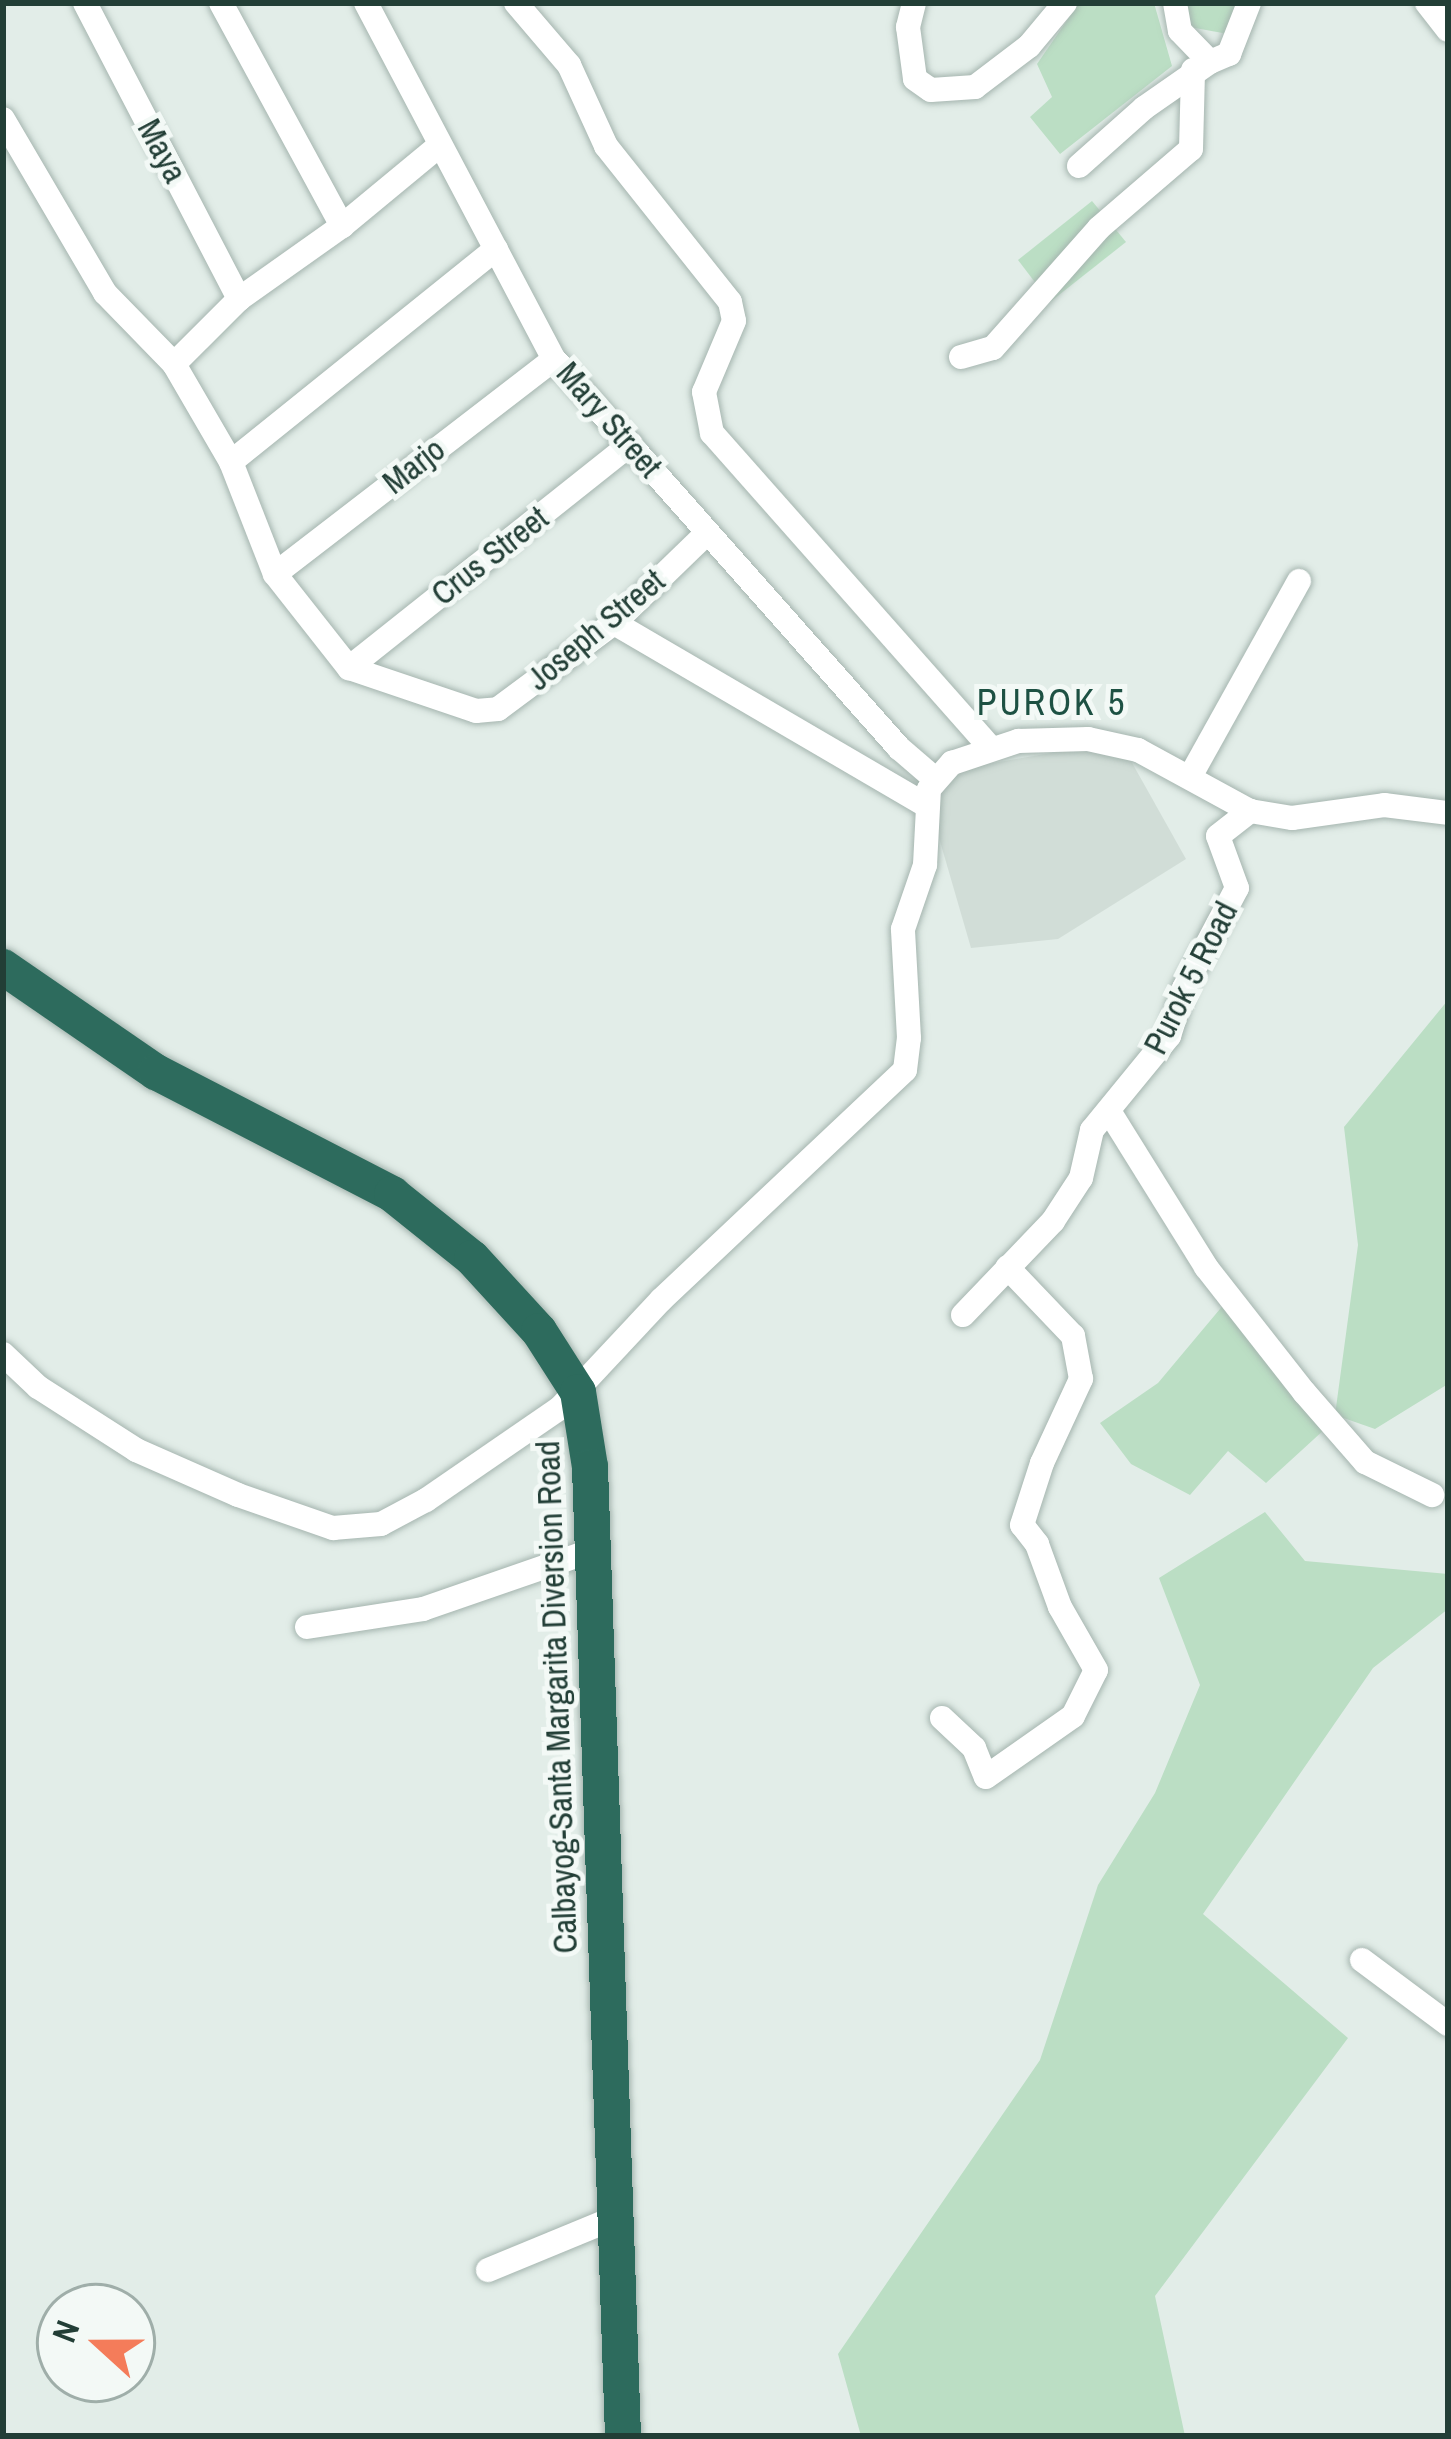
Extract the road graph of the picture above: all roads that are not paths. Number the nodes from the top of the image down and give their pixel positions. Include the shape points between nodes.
1 (85, 3) edge
2 (221, 3) edge
3 (366, 3) edge
4 (516, 3) edge
5 (914, 3) edge
6 (1065, 3) edge
7 (1175, 3) edge
8 (1249, 3) edge
9 (1427, 3) edge
10 (1448, 30) edge
11 (1202, 66) junction
12 (3, 118) edge
13 (440, 145) junction
14 (1079, 166) dead end
15 (342, 226) junction
16 (496, 249) junction
17 (239, 299) junction
18 (961, 357) dead end
19 (554, 359) junction
20 (175, 364) junction
21 (632, 444) junction
22 (231, 462) junction
23 (706, 534) junction
24 (274, 574) junction
25 (1299, 581) dead end
26 (614, 623) junction
27 (349, 668) junction
28 (989, 746) junction
29 (1192, 776) junction
30 (935, 779) junction
31 (925, 805) junction
32 (1250, 811) junction
33 (1448, 813) edge
34 (3, 967) edge
35 (1109, 1112) junction
36 (1007, 1267) junction
37 (963, 1315) dead end
38 (3, 1354) edge
39 (578, 1392) junction
40 (1432, 1495) dead end
41 (593, 1550) junction
42 (307, 1627) dead end
43 (942, 1718) dead end
44 (1362, 1960) dead end
45 (1448, 2024) edge
46 (614, 2218) junction
47 (488, 2270) dead end
48 (623, 2436) edge

1 - 17 street, Maya
2 - 15 street
3 - 13 street, Mary Street
4 - 28 street via 569,65 606,146 730,302 734,321 704,392 712,433
5 - 6 street via 908,27 915,79 931,90 975,86 1029,46
7 - 11 street via 1180,31
8 - 11 street via 1229,54
9 - 10 street
11 - 14 street
11 - 18 street via 1191,149 1100,228 993,349
12 - 20 street via 105,293
13 - 15 street
13 - 16 street, Mary Street
15 - 17 street
16 - 19 street, Mary Street
16 - 22 street
17 - 20 street
19 - 21 street, Mary Street
19 - 24 street, Marjo
20 - 22 street
21 - 23 street, Mary Street
21 - 27 street, Crus Street
22 - 24 street
23 - 26 street, Joseph Street
23 - 30 street, Mary Street
24 - 27 street
25 - 29 street
26 - 27 street, Joseph Street via 498,709 476,711
26 - 31 street
28 - 29 street via 1044,736 1088,739 1138,749
28 - 30 street
29 - 32 street
30 - 31 street
31 - 39 street via 927,851 903,929 904,1070 661,1300
32 - 33 street via 1292,818 1384,805
32 - 35 street, Purok 5 Road via 1217,836 1238,888 1184,988 1169,1036
34 - 39 highway, Calbayog-Santa Margarita Diversion Road via 156,1072 392,1194 472,1258 539,1330
35 - 36 street, Purok 5 Road via 1092,1130 1082,1178
35 - 40 street via 1206,1267 1304,1392 1365,1462
36 - 37 street, Purok 5 Road
36 - 43 street via 1073,1336 1081,1379 1022,1525 1096,1670 1073,1716 986,1777 974,1748
38 - 39 street via 38,1387 136,1450 333,1528 382,1524 426,1500
39 - 41 highway, Calbayog-Santa Margarita Diversion Road
41 - 42 street via 423,1609
41 - 46 highway, Calbayog-Santa Margarita Diversion Road
44 - 45 street
46 - 47 street
46 - 48 highway, Calbayog-Santa Margarita Diversion Road

